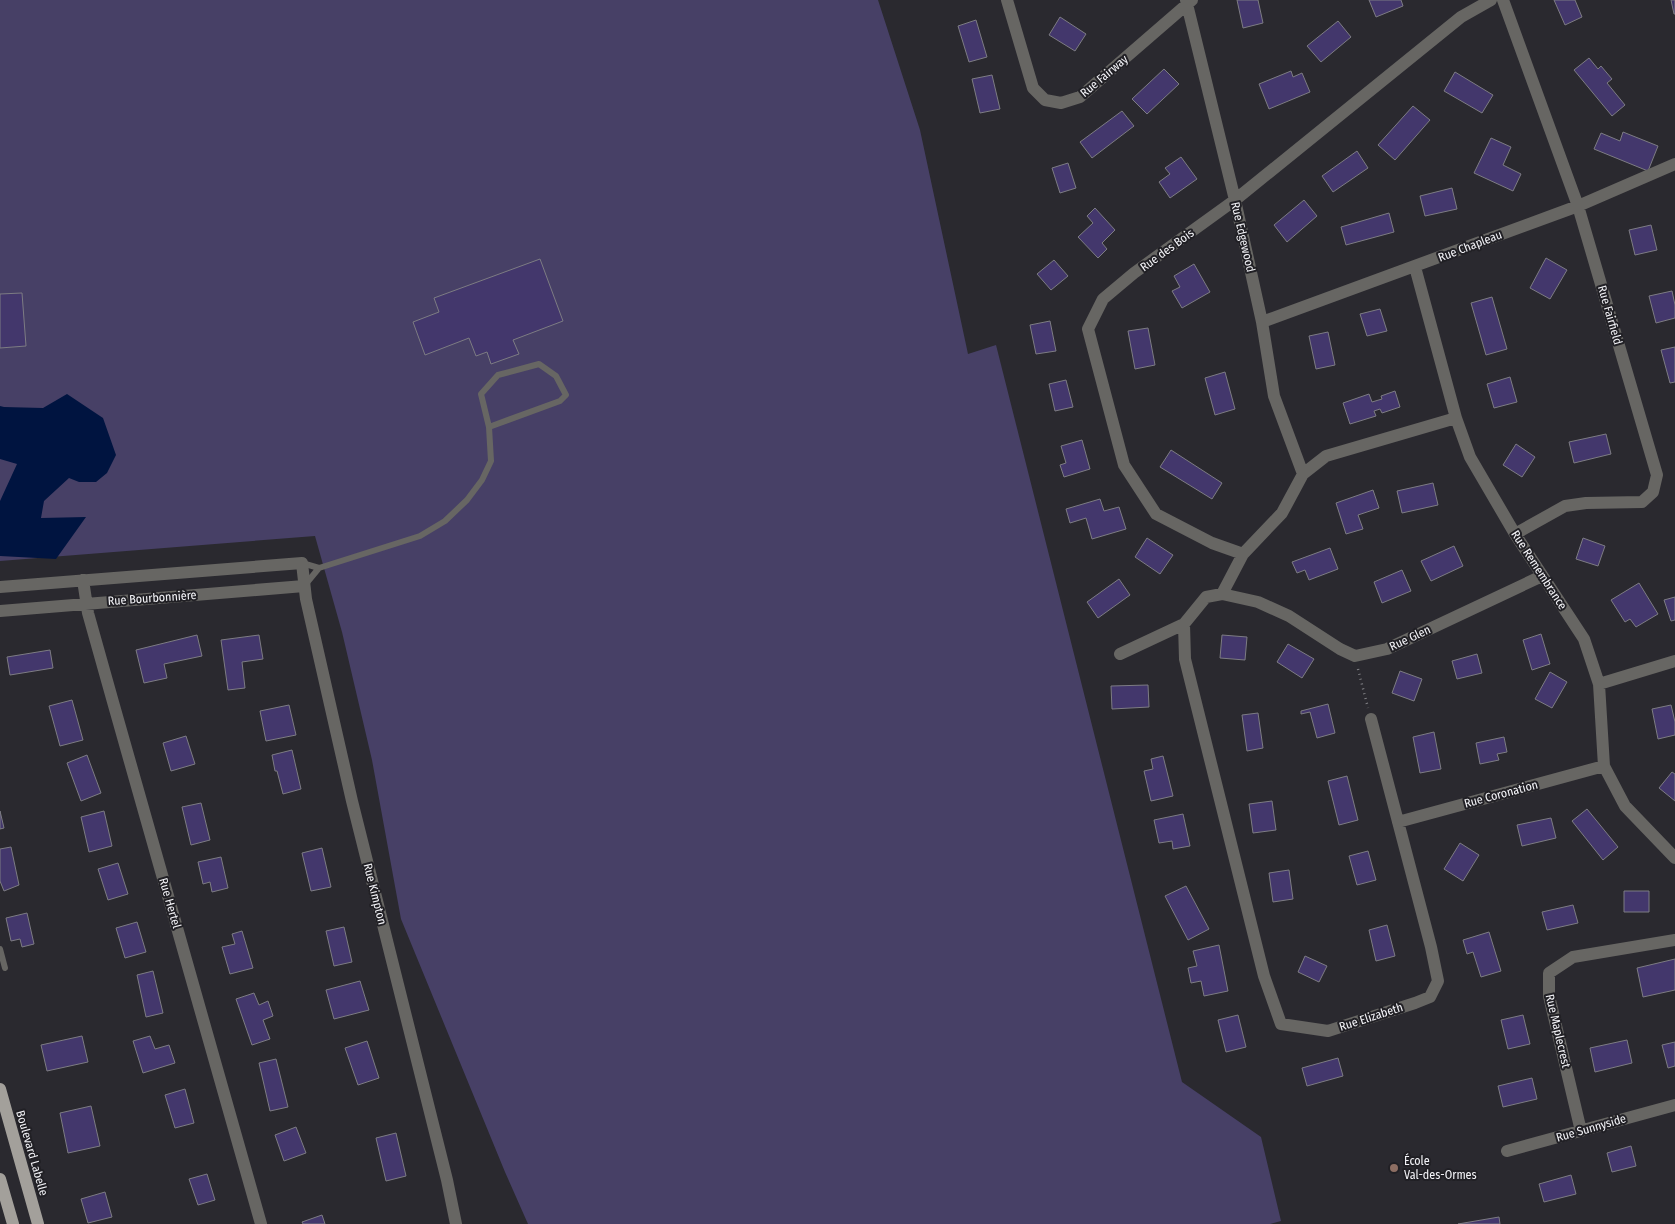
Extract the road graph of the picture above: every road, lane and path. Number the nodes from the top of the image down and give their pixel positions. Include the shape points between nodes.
1 (1007, 0) edge
2 (1491, 0) edge
3 (1502, 0) edge
4 (1188, 2) edge
5 (1675, 164) edge
6 (1235, 200) junction
7 (1578, 206) junction
8 (1415, 267) junction
9 (1262, 322) junction
10 (1456, 418) junction
11 (489, 427) junction
12 (1303, 474) junction
13 (1515, 534) junction
14 (1243, 554) junction
15 (302, 563) junction
16 (319, 568) junction
17 (1542, 576) junction
18 (83, 580) junction
19 (304, 586) junction
20 (0, 587) edge
21 (1222, 594) junction
22 (86, 604) junction
23 (0, 611) edge
24 (1184, 624) junction
25 (1120, 654) dead end
26 (1355, 656) junction
27 (1675, 661) edge
28 (1600, 684) junction
29 (1371, 719) joint
30 (1604, 766) junction
31 (1398, 822) junction
32 (1675, 858) edge
33 (1675, 940) edge
34 (0, 949) edge
35 (5, 968) dead end
36 (0, 1089) edge
37 (1675, 1105) edge
38 (1581, 1131) junction
39 (1507, 1152) dead end
40 (0, 1179) edge
41 (13, 1224) edge
42 (38, 1224) edge
43 (260, 1224) edge
44 (456, 1224) edge

1 - 4 street, Rue Fairway via 1033,88 1045,100 1061,103 1080,97
2 - 6 street, Rue des Bois via 1461,17
3 - 7 street, Rue Fairfield
4 - 6 street, Rue Edgewood
5 - 7 street, Rue Chapleau
6 - 9 street, Rue Edgewood
6 - 14 street, Rue des Bois via 1103,299 1088,329 1124,465 1156,514 1212,543
7 - 8 street, Rue Chapleau
7 - 13 street, Rue Fairfield via 1657,475 1653,492 1642,502 1565,506
8 - 9 street, Rue Chapleau
8 - 10 street, Rue Remembrance
9 - 12 street, Rue Edgewood via 1274,396
10 - 12 street via 1326,456
10 - 13 street, Rue Remembrance via 1470,457
11 - 11 lane via 481,394 498,375 539,364 556,376 566,395 560,401
11 - 16 lane via 491,461 467,500 445,521 420,536
12 - 14 street via 1282,513
13 - 17 street, Rue Remembrance
14 - 21 street
15 - 16 lane
15 - 18 street, Rue Bourbonnière
15 - 19 street, Rue Kimpton
16 - 19 lane
17 - 26 street, Rue Glen via 1386,650
17 - 28 street, Rue Remembrance via 1584,639
18 - 20 street, Rue Bourbonnière
18 - 22 street, Rue Hertel
19 - 22 street, Rue Bourbonnière
19 - 44 street, Rue Kimpton via 355,814
21 - 24 street via 1206,597
21 - 26 street via 1258,602
22 - 23 street, Rue Bourbonnière
22 - 43 street, Rue Hertel
24 - 25 street
24 - 31 street, Rue Elizabeth via 1185,659 1264,976 1281,1024 1328,1031 1430,997 1438,981
26 - 29 path
27 - 28 street
28 - 30 street, Rue Remembrance
29 - 31 street, Rue Elizabeth
30 - 31 street, Rue Coronation
30 - 32 street, Rue Remembrance via 1625,806
33 - 38 street, Rue Maplecrest via 1573,957 1549,973 1549,996
34 - 35 lane
36 - 42 main road, Boulevard Labelle
37 - 38 street, Rue Sunnyside
38 - 39 street, Rue Sunnyside
40 - 41 main road

